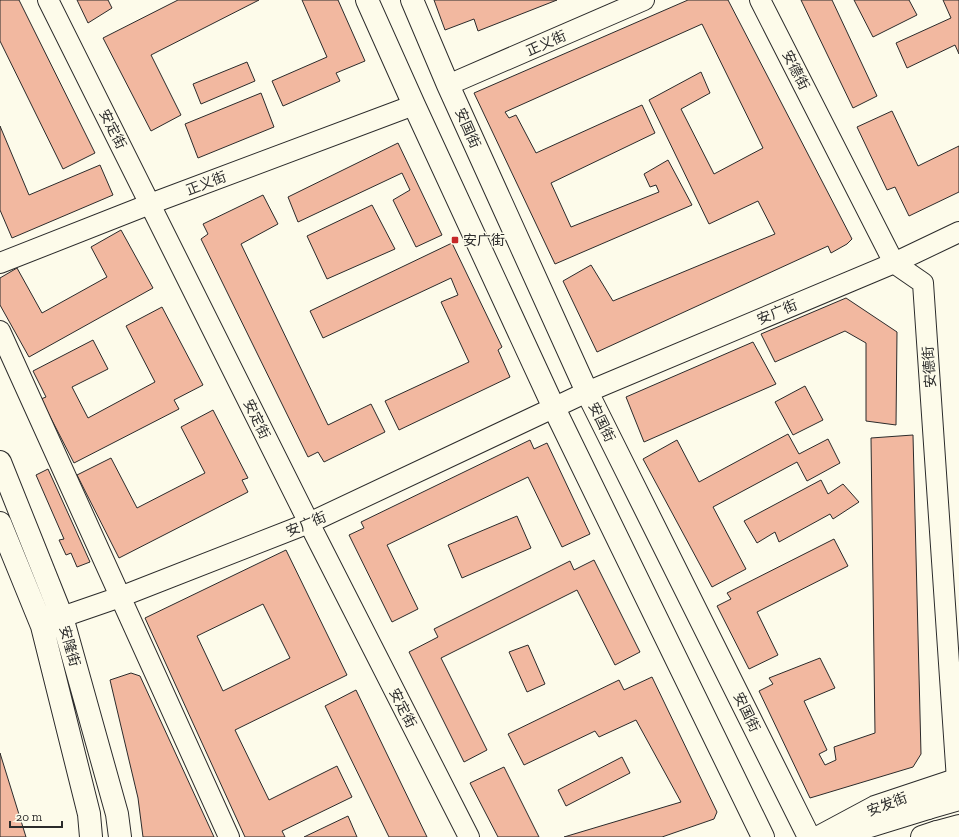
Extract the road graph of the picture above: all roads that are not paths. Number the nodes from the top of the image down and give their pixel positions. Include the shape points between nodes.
1 (48, 0) edge
2 (367, 0) edge
3 (412, 0) edge
4 (644, 0) edge
5 (760, 0) edge
6 (448, 85) junction
7 (414, 105) junction
8 (150, 204) junction
9 (959, 232) edge
10 (894, 262) junction
11 (0, 263) edge
12 (0, 332) edge
13 (587, 392) junction
14 (554, 408) junction
15 (0, 462) edge
16 (0, 523) edge
17 (309, 523) junction
18 (120, 597) junction
19 (62, 617) junction
20 (42, 626) junction
21 (958, 786) edge
22 (959, 826) edge
23 (929, 835) edge
24 (91, 837) edge
25 (120, 837) edge
26 (230, 837) edge
27 (469, 837) edge
28 (763, 837) edge
29 (809, 837) edge
30 (819, 837) edge
31 (830, 837) edge

1 - 8 street, 安定街
2 - 7 main road
3 - 6 main road, 安国街
4 - 6 street, 正义街
5 - 10 street, 安德街
6 - 13 main road, 安国街
7 - 8 street, 正义街
7 - 14 main road
8 - 11 street, 正义街
8 - 17 street, 安定街
9 - 10 street, 安广街
10 - 13 street, 安广街
10 - 21 street, 安德街 via 923,283
12 - 18 street
13 - 14 street, 安广街
13 - 29 main road, 安国街
14 - 17 street, 安广街
14 - 28 main road
15 - 19 main road, 安隆街
16 - 20 main road, 安隆街
17 - 18 street, 安广街
17 - 27 street, 安定街
18 - 19 street, 安广街
18 - 26 street
19 - 20 street, 安广街
19 - 25 main road, 安隆街 via 117,814
20 - 24 main road, 安隆街 via 89,814
21 - 30 main road, 安发街 via 875,807
21 - 31 main road, 安发街 via 928,808
22 - 23 main road

